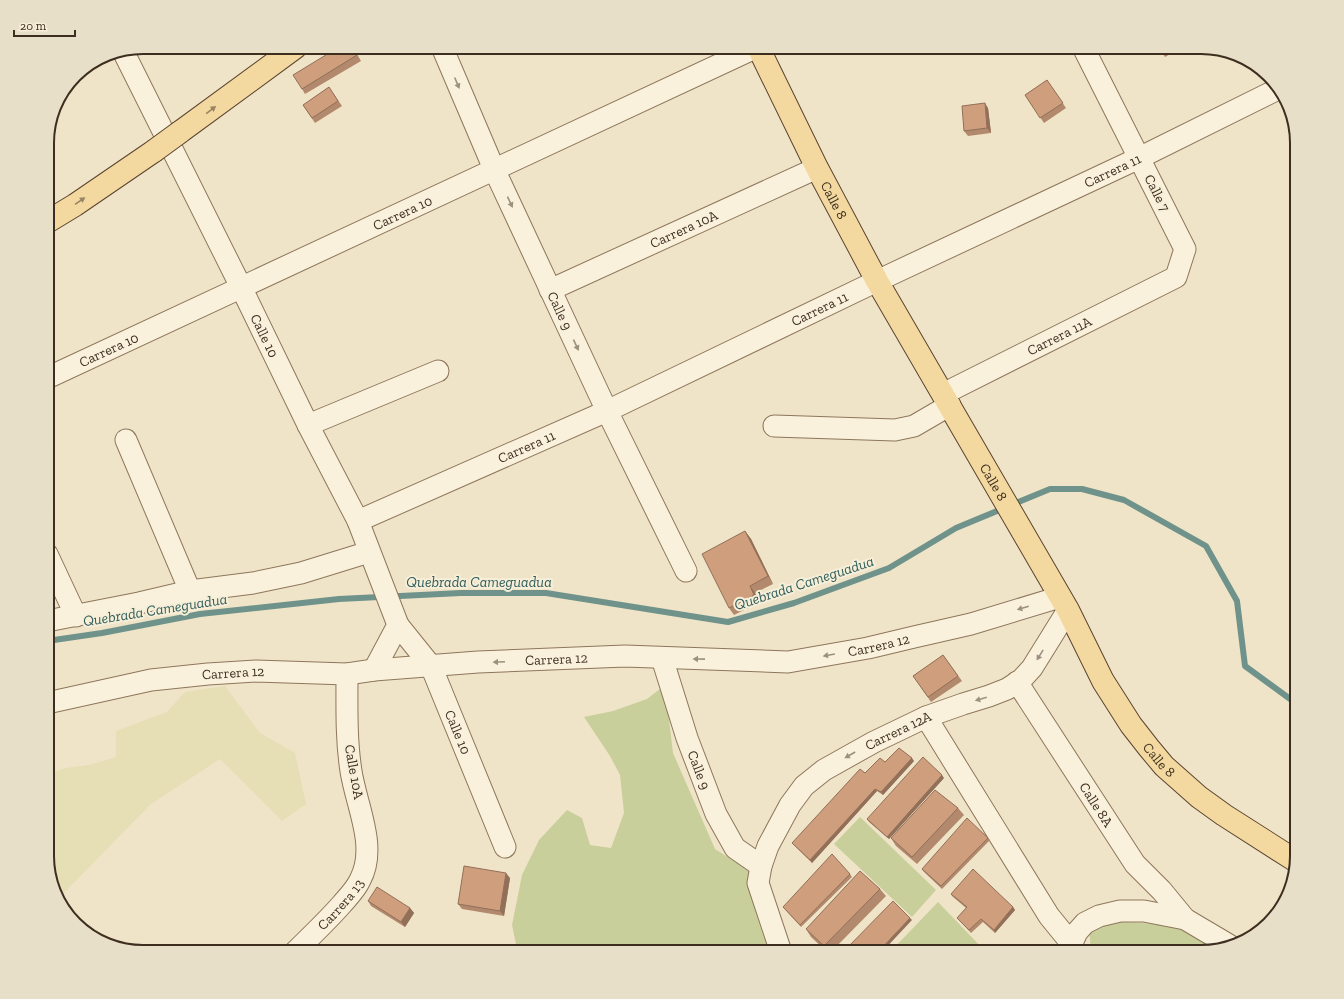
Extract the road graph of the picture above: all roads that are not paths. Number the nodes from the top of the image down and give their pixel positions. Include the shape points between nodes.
1 (286, 54) edge
2 (445, 54) edge
3 (743, 54) edge
4 (761, 54) edge
5 (1086, 54) edge
6 (126, 56) edge
7 (1273, 91) edge
8 (1139, 158) junction
9 (817, 168) junction
10 (494, 169) junction
11 (54, 218) edge
12 (1176, 277) joint
13 (877, 281) junction
14 (242, 289) junction
15 (550, 290) junction
16 (438, 371) dead end
17 (54, 375) edge
18 (946, 400) junction
19 (607, 411) junction
20 (308, 426) junction
21 (774, 426) dead end
22 (126, 440) dead end
23 (358, 521) junction
24 (369, 552) junction
25 (54, 569) edge
26 (686, 571) dead end
27 (190, 591) junction
28 (1064, 604) junction
29 (76, 616) junction
30 (395, 616) junction
31 (54, 620) edge
32 (662, 658) junction
33 (431, 666) junction
34 (374, 670) junction
35 (347, 674) junction
36 (1017, 682) junction
37 (54, 701) edge
38 (926, 718) junction
39 (505, 847) dead end
40 (1290, 857) edge
41 (364, 870) joint
42 (759, 874) junction
43 (1185, 919) junction
44 (1224, 942) edge
45 (302, 945) edge
46 (781, 945) edge
47 (1069, 945) edge
48 (1071, 945) edge

11 -> 1 main road, bridge via 154,151
2 -> 10 street, Calle 9
3 - 10 street, Carrera 10
4 - 9 main road, Calle 8
5 - 8 street, Calle 7
6 - 14 street, Calle 10
7 - 8 street, Carrera 11
8 - 12 street, Calle 7 via 1185,249
8 - 13 street, Carrera 11
9 - 13 main road, Calle 8
9 - 15 street, Carrera 10A
10 - 14 street, Carrera 10
10 -> 15 street, Calle 9
12 - 18 street, Carrera 11A
13 - 18 main road, Calle 8
13 - 19 street, Carrera 11
14 - 17 street, Carrera 10
14 - 20 street, Calle 10
15 -> 19 street, Calle 9
16 - 20 street
18 - 21 street, Carrera 11A via 914,426 895,430
18 - 28 main road, Calle 8
19 - 23 street, Carrera 11
19 - 26 street, Calle 9
20 - 23 street, Calle 10
22 - 27 street
23 - 24 street, Calle 10
24 - 27 street via 301,573 253,583
24 - 30 street, Calle 10
25 - 29 street
27 - 29 street
28 -> 32 street, Carrera 12 via 914,638 801,660 780,662
28 -> 36 street, Carrera 12A via 1032,668
28 - 40 main road, Calle 8 via 1103,681 1131,725 1164,766 1199,797
29 - 31 street
30 - 33 street, Calle 10
30 - 34 street
32 -> 33 street, Carrera 12 via 624,656
32 - 42 street, Calle 9 via 716,814 735,848
33 - 34 street, Carrera 12
33 - 39 street, Calle 10
34 - 35 street, Carrera 12
35 - 37 street, Carrera 12 via 256,671 208,674 151,680
35 - 41 street, Calle 10A via 347,731 352,772 365,824
36 -> 38 street, Carrera 12A via 989,696
36 - 43 street, Calle 8A via 1135,864
38 -> 42 street, Carrera 12A via 874,742 824,770 804,786 778,824
38 - 47 street
41 - 45 street, Carrera 13 via 352,892
42 - 46 street
43 - 44 street
43 - 48 street via 1144,911 1106,914 1085,923

